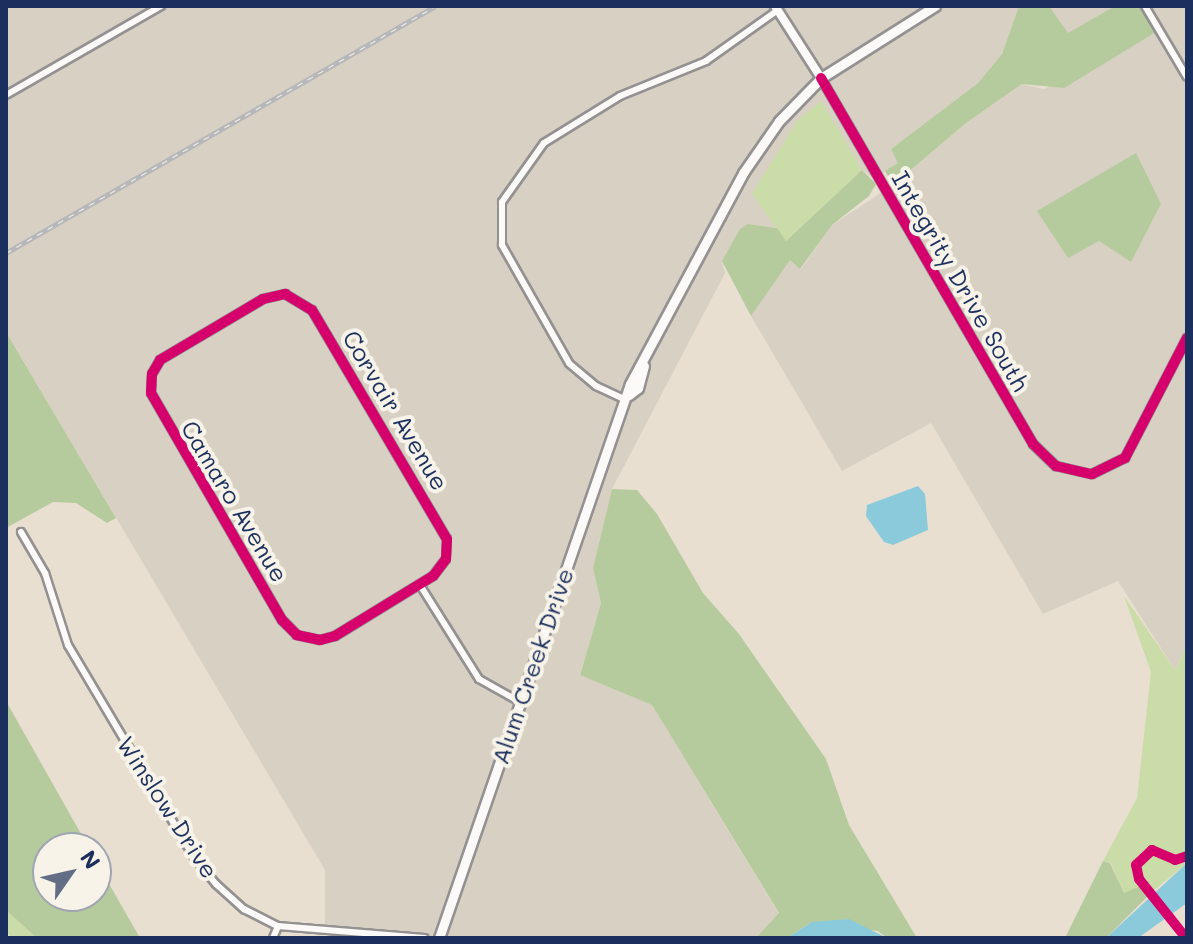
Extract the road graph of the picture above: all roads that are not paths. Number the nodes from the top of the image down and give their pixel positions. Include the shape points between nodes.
1 (161, 6) edge
2 (935, 6) edge
3 (1145, 6) edge
4 (777, 8) edge
5 (1187, 77) edge
6 (821, 78) junction
7 (6, 95) edge
8 (1187, 338) edge
9 (152, 374) joint
10 (627, 398) junction
11 (21, 532) dead end
12 (420, 585) junction
13 (520, 702) junction
14 (278, 926) junction
15 (273, 938) edge
16 (425, 938) edge
17 (439, 938) edge

1 - 7 street
2 - 6 main road, Alum Creek Drive
3 - 5 street
4 - 6 main road
4 - 10 street via 706,61 620,96 555,135 528,159 502,202 502,245 569,363 596,386
6 - 8 street, Integrity Drive South via 1033,444 1056,466 1092,474 1116,466 1137,443
6 - 10 main road, Alum Creek Drive via 779,121 748,165
9 - 12 street, Camaro Avenue via 151,393 159,411 282,620 303,638 335,636
9 - 12 street, Corvair Avenue via 173,351 263,299 296,296 312,310 443,528 443,566
10 - 13 main road, Alum Creek Drive
11 - 14 street, Winslow Drive via 45,573 68,645 194,857 232,900
12 - 13 street via 479,679
13 - 17 main road, Alum Creek Drive
14 - 15 street
14 - 16 street, Winslow Drive

